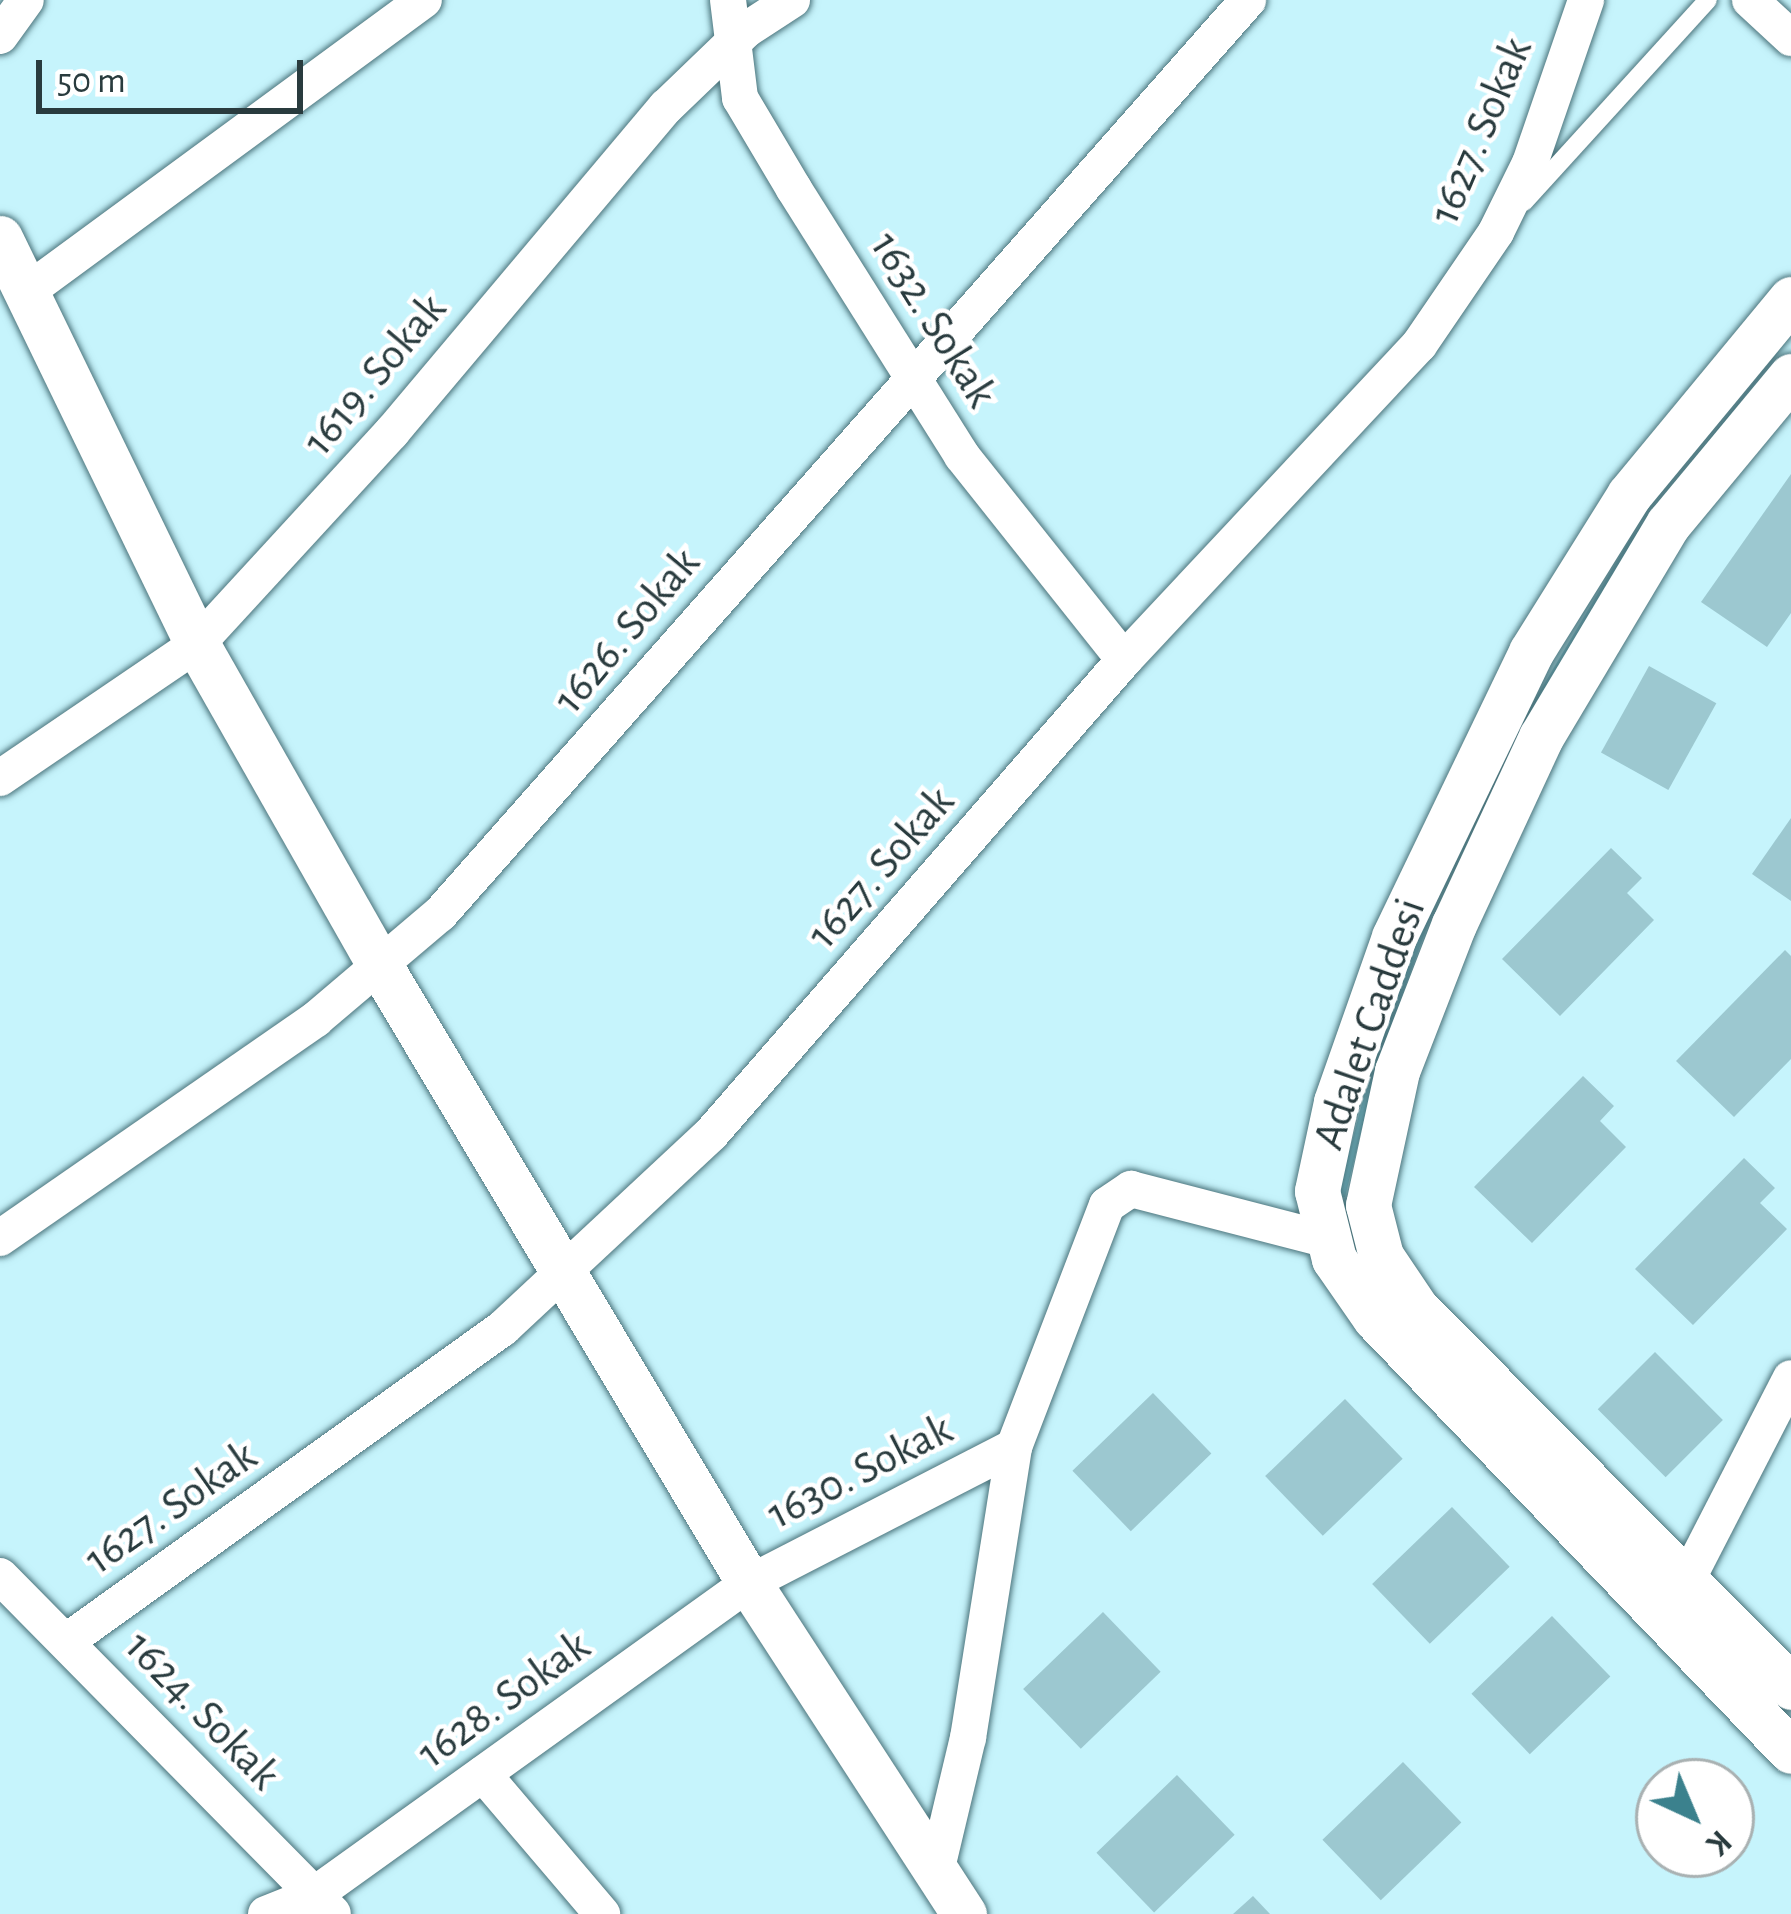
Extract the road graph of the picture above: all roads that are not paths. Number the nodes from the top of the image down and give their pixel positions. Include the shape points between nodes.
1 (26, 0) edge
2 (424, 0) edge
3 (728, 0) edge
4 (792, 0) edge
5 (1248, 0) edge
6 (1586, 0) edge
7 (1708, 0) edge
8 (1750, 0) edge
9 (0, 36) edge
10 (1791, 38) edge
11 (730, 44) junction
12 (1496, 232) junction
13 (0, 238) edge
14 (29, 290) junction
15 (1791, 298) edge
16 (910, 375) junction
17 (1791, 376) edge
18 (196, 644) junction
19 (1124, 660) junction
20 (0, 778) edge
21 (382, 969) junction
22 (0, 1238) edge
23 (1325, 1239) junction
24 (568, 1273) junction
25 (1791, 1378) edge
26 (1014, 1447) junction
27 (0, 1576) edge
28 (1686, 1582) junction
29 (749, 1583) junction
30 (68, 1641) junction
31 (1791, 1688) edge
32 (1791, 1751) edge
33 (483, 1774) junction
34 (950, 1900) edge
35 (324, 1905) edge
36 (266, 1914) edge
37 (602, 1914) edge

1 - 9 street
2 - 14 street
3 - 11 street, 1632. Sokak
4 - 11 street, 1619. Sokak
5 - 16 street, 1626. Sokak
6 - 12 street, 1627. Sokak via 1530,163
7 - 12 lane
8 - 10 street
11 - 16 street, 1632. Sokak via 740,98
11 - 18 street, 1619. Sokak via 615,162 392,432
12 - 19 street, 1627. Sokak via 1419,345
13 - 14 street
14 - 18 street
15 - 23 street, Adalet Caddesi via 1580,565 1452,807 1394,937 1336,1102 1317,1191
16 - 19 street, 1632. Sokak via 1012,526
16 - 21 street, 1626. Sokak via 500,853
17 - 28 street via 1668,524 1541,737 1454,924 1397,1071 1370,1174 1372,1235 1416,1308
18 - 20 street, 1619. Sokak
18 - 21 street
19 - 24 street, 1627. Sokak via 711,1134
21 - 22 street, 1626. Sokak
21 - 24 street
23 - 26 street via 1131,1189 1107,1205
23 - 32 street, Adalet Caddesi via 1389,1334
24 - 29 street
24 - 30 street, 1627. Sokak via 430,1384
25 - 28 street
26 - 29 street, 1630. Sokak
26 - 34 street
27 - 30 street, 1624. Sokak
28 - 31 street
29 - 33 street, 1628. Sokak
29 - 34 street
30 - 35 street, 1624. Sokak
33 - 35 street, 1628. Sokak
33 - 37 street
35 - 36 street, 1628. Sokak

